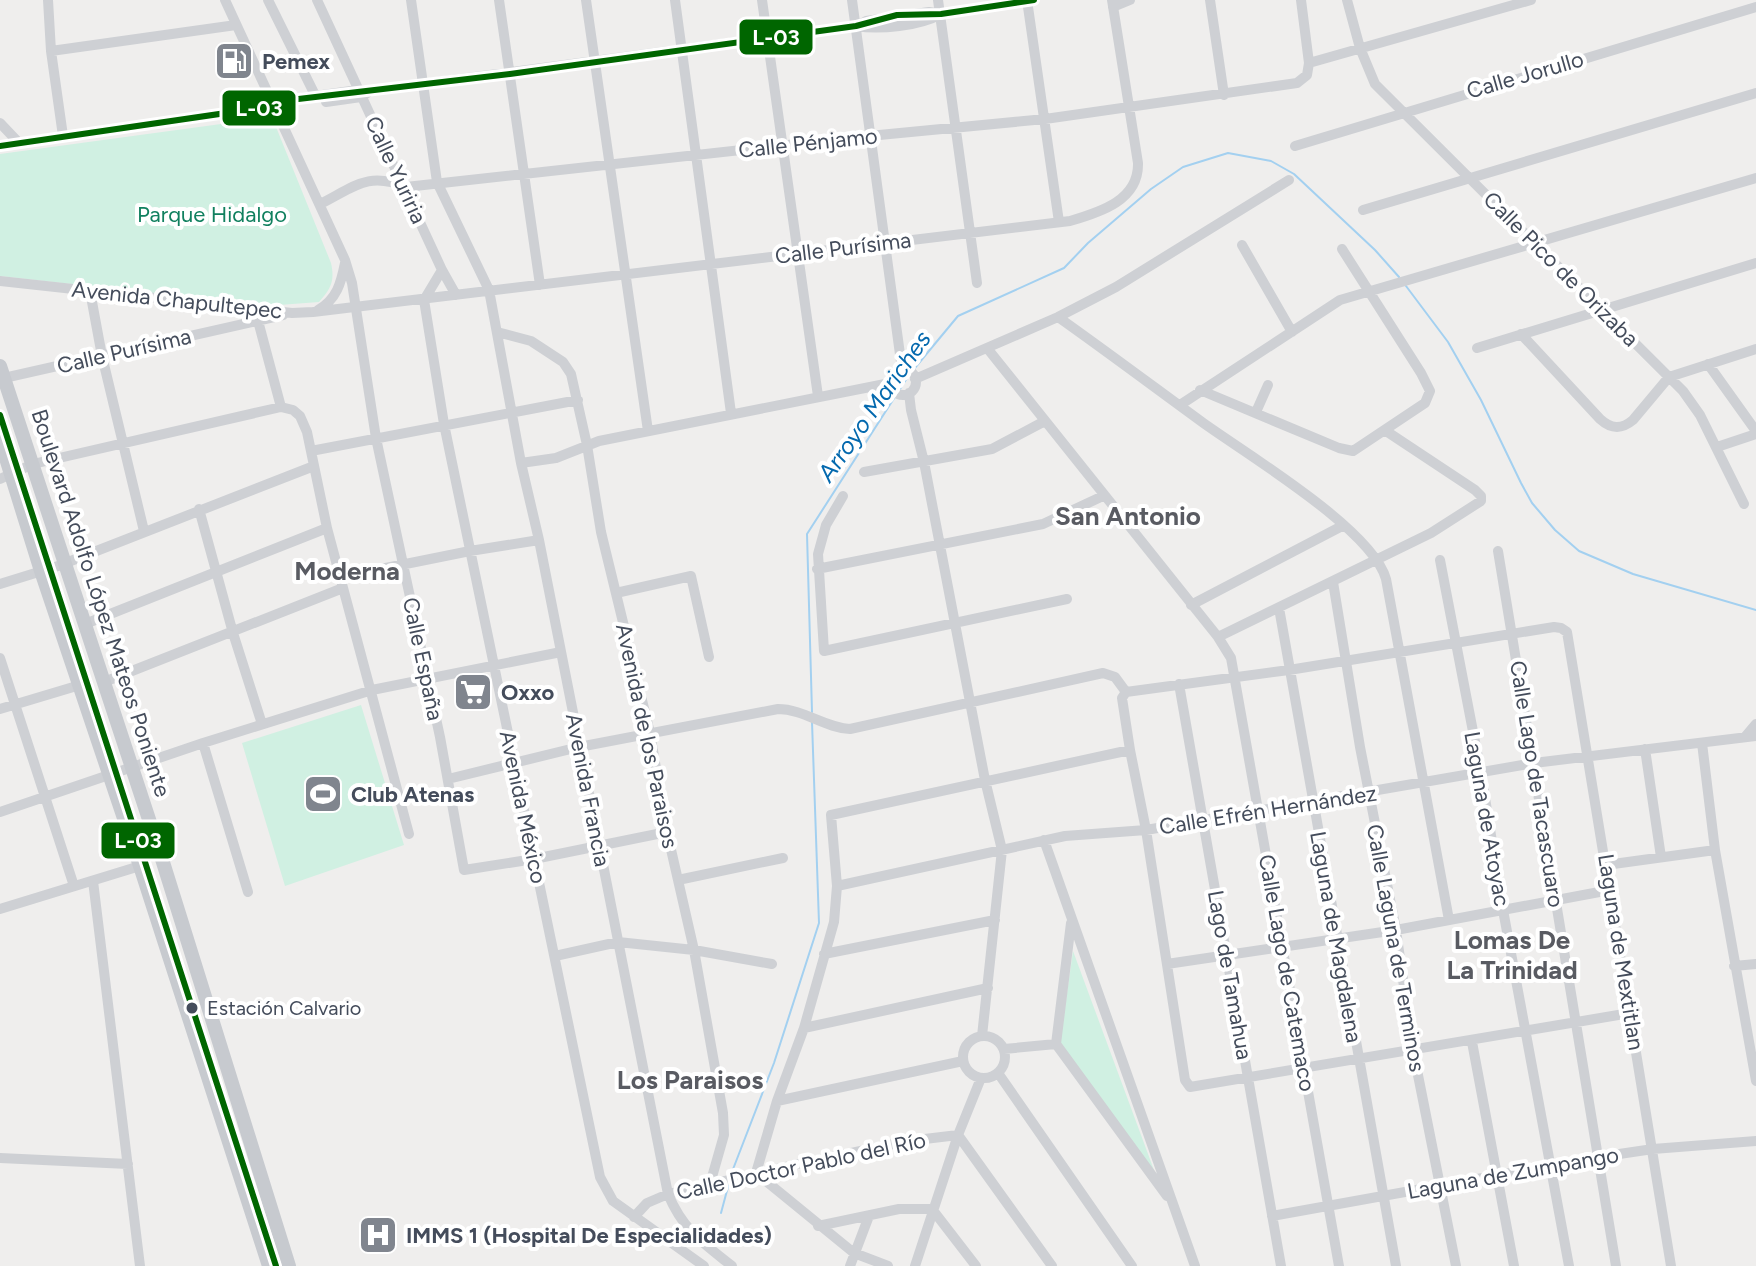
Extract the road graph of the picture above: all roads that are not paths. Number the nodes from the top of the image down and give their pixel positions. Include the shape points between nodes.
1 (48, 0) edge
2 (225, 0) edge
3 (268, 0) edge
4 (317, 0) edge
5 (411, 0) edge
6 (499, 0) edge
7 (586, 0) edge
8 (675, 0) edge
9 (762, 0) edge
10 (852, 0) edge
11 (938, 0) edge
12 (1027, 0) edge
13 (1034, 0) edge
14 (1130, 0) edge
15 (1210, 0) edge
16 (1301, 0) edge
17 (1347, 0) edge
18 (1531, 0) edge
19 (1113, 4) edge
20 (1490, 6) edge
21 (1756, 7) edge
22 (941, 14) junction
23 (236, 25) junction
24 (856, 26) junction
25 (767, 38) junction
26 (681, 48) junction
27 (1360, 48) junction
28 (51, 51) junction
29 (595, 61) junction
30 (1309, 63) junction
31 (510, 74) junction
32 (424, 84) junction
33 (363, 93) junction
34 (1756, 93) edge
35 (1224, 95) junction
36 (316, 97) junction
37 (272, 105) junction
38 (1130, 108) junction
39 (1402, 111) junction
40 (1045, 119) junction
41 (0, 123) edge
42 (956, 127) junction
43 (63, 136) junction
44 (869, 136) junction
45 (19, 143) junction
46 (0, 146) edge
47 (784, 146) junction
48 (1295, 146) dead end
49 (695, 155) junction
50 (608, 164) junction
51 (524, 172) junction
52 (1470, 178) junction
53 (1756, 178) edge
54 (1289, 180) dead end
55 (437, 182) junction
56 (406, 187) junction
57 (320, 204) junction
58 (1363, 210) dead end
59 (1059, 222) junction
60 (969, 232) junction
61 (886, 243) junction
62 (1533, 244) junction
63 (1242, 245) dead end
64 (1342, 249) dead end
65 (799, 252) junction
66 (345, 260) junction
67 (1756, 263) edge
68 (711, 264) junction
69 (442, 270) junction
70 (626, 275) junction
71 (0, 281) edge
72 (977, 283) dead end
73 (540, 285) junction
74 (489, 290) junction
75 (90, 291) junction
76 (1372, 291) junction
77 (456, 295) junction
78 (424, 300) junction
79 (355, 307) junction
80 (1601, 309) junction
81 (313, 312) junction
82 (292, 313) joint
83 (257, 315) junction
84 (1058, 317) junction
85 (497, 332) junction
86 (1292, 332) junction
87 (1521, 334) junction
88 (987, 348) junction
89 (1477, 348) dead end
90 (1756, 349) edge
91 (102, 356) junction
92 (1708, 364) junction
93 (2, 372) edge
94 (910, 374) junction
95 (1669, 377) junction
96 (1268, 385) dead end
97 (897, 390) junction
98 (1200, 390) junction
99 (818, 396) junction
100 (578, 400) junction
101 (1180, 405) junction
102 (281, 407) junction
103 (512, 411) junction
104 (1256, 412) junction
105 (731, 413) junction
106 (1045, 421) junction
107 (444, 424) junction
108 (648, 431) junction
109 (1386, 431) junction
110 (1756, 432) edge
111 (376, 438) junction
112 (0, 439) edge
113 (122, 444) junction
114 (587, 445) junction
115 (1717, 447) junction
116 (311, 451) junction
117 (924, 462) junction
118 (521, 463) junction
119 (33, 464) junction
120 (314, 466) junction
121 (864, 472) dead end
122 (6, 476) edge
123 (843, 496) dead end
124 (1103, 496) junction
125 (1744, 504) dead end
126 (199, 509) junction
127 (1344, 525) junction
128 (327, 528) junction
129 (144, 531) junction
130 (539, 540) junction
131 (938, 544) junction
132 (470, 551) junction
133 (1498, 551) dead end
134 (1379, 559) junction
135 (1440, 560) dead end
136 (64, 563) junction
137 (402, 565) junction
138 (817, 569) junction
139 (217, 570) junction
140 (41, 571) junction
141 (342, 582) junction
142 (1333, 582) junction
143 (0, 584) edge
144 (616, 593) junction
145 (1067, 599) dead end
146 (1191, 605) junction
147 (1279, 608) junction
148 (953, 622) junction
149 (85, 624) junction
150 (233, 633) junction
151 (1513, 634) junction
152 (1218, 637) junction
153 (1455, 642) junction
154 (1400, 651) junction
155 (561, 652) junction
156 (709, 657) dead end
157 (0, 658) edge
158 (1346, 660) junction
159 (494, 665) junction
160 (1289, 670) junction
161 (1235, 676) junction
162 (428, 678) junction
163 (104, 682) junction
164 (1179, 684) junction
165 (80, 685) junction
166 (372, 690) junction
167 (1126, 692) junction
168 (971, 703) junction
169 (16, 705) junction
170 (0, 709) edge
171 (262, 724) junction
172 (1756, 724) edge
173 (650, 733) junction
174 (1750, 737) edge
175 (203, 743) junction
176 (1702, 743) junction
177 (579, 747) junction
178 (1645, 749) junction
179 (1130, 750) junction
180 (1588, 755) junction
181 (514, 763) junction
182 (1534, 763) junction
183 (131, 767) junction
184 (1481, 773) junction
185 (108, 775) junction
186 (448, 779) junction
187 (985, 780) junction
188 (1425, 783) junction
189 (1369, 793) junction
190 (46, 795) junction
191 (1312, 802) junction
192 (1256, 811) junction
193 (0, 812) edge
194 (1203, 819) junction
195 (1146, 830) junction
196 (667, 832) junction
197 (409, 834) dead end
198 (1044, 840) junction
199 (599, 844) junction
200 (1002, 850) junction
201 (1715, 850) junction
202 (1661, 857) junction
203 (783, 858) dead end
204 (534, 859) junction
205 (1606, 865) junction
206 (140, 866) junction
207 (678, 880) junction
208 (93, 881) junction
209 (74, 886) junction
210 (837, 886) junction
211 (1610, 890) junction
212 (248, 892) dead end
213 (1556, 900) junction
214 (0, 909) edge
215 (1503, 910) junction
216 (995, 920) junction
217 (1449, 920) junction
218 (1072, 921) junction
219 (1396, 930) junction
220 (1336, 938) junction
221 (618, 942) junction
222 (1284, 948) junction
223 (694, 950) junction
224 (824, 954) junction
225 (555, 956) junction
226 (1226, 957) junction
227 (772, 964) dead end
228 (1167, 964) junction
229 (1756, 964) edge
230 (1734, 966) junction
231 (988, 988) junction
232 (1630, 1013) junction
233 (1576, 1021) junction
234 (804, 1028) junction
235 (1526, 1030) junction
236 (982, 1036) junction
237 (1472, 1042) junction
238 (1056, 1044) junction
239 (1004, 1049) junction
240 (1413, 1050) junction
241 (1358, 1058) junction
242 (963, 1061) junction
243 (1754, 1064) edge
244 (1304, 1069) junction
245 (998, 1073) junction
246 (981, 1078) junction
247 (1247, 1079) junction
248 (1756, 1081) edge
249 (777, 1101) junction
250 (958, 1135) junction
251 (1756, 1141) edge
252 (1653, 1149) junction
253 (1599, 1157) junction
254 (0, 1158) edge
255 (128, 1164) junction
256 (1552, 1166) junction
257 (756, 1173) junction
258 (1497, 1177) junction
259 (715, 1183) junction
260 (1440, 1186) junction
261 (668, 1194) junction
262 (1383, 1195) junction
263 (1172, 1204) junction
264 (1328, 1205) junction
265 (932, 1209) junction
266 (869, 1216) junction
267 (1272, 1216) junction
268 (634, 1217) junction
269 (818, 1226) junction
270 (854, 1253) junction
271 (973, 1264) edge
272 (140, 1266) edge
273 (269, 1266) edge
274 (289, 1266) edge
275 (704, 1266) edge
276 (732, 1266) edge
277 (850, 1266) edge
278 (888, 1266) edge
279 (915, 1266) edge
280 (1052, 1266) edge
281 (1132, 1266) edge
282 (1195, 1266) edge
283 (1281, 1266) edge
284 (1339, 1266) edge
285 (1396, 1266) edge
286 (1456, 1266) edge
287 (1514, 1266) edge
288 (1569, 1266) edge
289 (1616, 1266) edge
290 (1671, 1266) edge

1 - 28 street
2 - 23 street, Calle España
3 - 36 street
4 - 33 street, Calle Yuriria
5 - 32 street, Avenida Francia
6 - 31 street
7 - 29 street
8 - 26 street
9 - 25 street
10 - 24 street
11 - 22 street
12 - 13 street
12 - 22 street
12 - 40 street
14 - 19 street
15 - 35 street
16 - 30 street
17 - 27 street, Calle Pico de Orizaba
18 - 20 street
19 - 38 street, Calle Purísima
20 - 27 street
21 - 39 street, Calle Jorullo
22 - 24 street
22 - 42 street
23 - 28 street
23 - 37 street, Calle España
24 - 25 street
24 - 44 street
25 - 26 street
25 - 47 street
26 - 29 street
26 - 49 street
27 - 30 street
27 - 39 street, Calle Pico de Orizaba via 1375,84
28 - 43 street
29 - 31 street
29 - 50 street
30 - 35 street, Calle Pénjamo via 1301,80
31 - 32 street
31 - 51 street
32 - 33 street
32 - 55 street, Avenida Francia
33 - 36 street
33 - 37 street
33 - 56 street, Calle Yuriria
34 - 52 street
35 - 38 street, Calle Pénjamo
36 - 37 street
37 - 43 street
37 - 57 street, Calle España
38 - 40 street, Calle Pénjamo
38 - 59 street, Calle Purísima via 1136,183 1108,206
39 - 48 street, Calle Jorullo
39 - 52 street, Calle Pico de Orizaba
40 - 42 street, Calle Pénjamo
40 - 59 street
41 - 45 street
42 - 44 street, Calle Pénjamo
42 - 60 street
43 - 45 street
44 - 47 street, Calle Pénjamo
44 - 61 street
45 - 46 street
47 - 49 street, Calle Pénjamo
47 - 65 street
49 - 50 street, Calle Pénjamo
49 - 68 street
50 - 51 street, Calle Pénjamo
50 - 70 street
51 - 55 street, Calle Pénjamo
51 - 73 street
52 - 58 street
52 - 62 street, Calle Pico de Orizaba
53 - 62 street
54 - 84 street via 1152,267
55 - 56 street, Calle Pénjamo
55 - 74 street, Avenida Francia
56 - 57 street, Calle Pénjamo via 388,179 368,180
56 - 69 street, Calle Yuriria
57 - 66 street, Calle España
59 - 60 street, Calle Purísima
60 - 61 street, Calle Purísima
60 - 72 street
61 - 65 street, Calle Purísima
61 - 94 street
62 - 76 street
62 - 80 street, Calle Pico de Orizaba
63 - 86 street
64 - 76 street
65 - 68 street, Calle Purísima
65 - 99 street
66 - 79 street, Calle España
66 - 81 street via 337,293
67 - 80 street
68 - 70 street, Calle Purísima
68 - 105 street
69 - 77 street, Calle Yuriria
69 - 78 street
70 - 73 street, Calle Purísima
70 - 108 street
71 - 75 street, Avenida Chapultepec
73 - 74 street, Calle Purísima
74 - 77 street, Calle Purísima
74 - 85 street, Avenida Francia
75 - 83 street, Avenida Chapultepec via 206,302
75 - 91 street
76 - 86 street via 1340,300
76 - 109 street via 1430,391 1425,403
77 - 78 street, Calle Purísima
78 - 79 street, Calle Purísima
78 - 107 street, Avenida México
79 - 81 street, Avenida Chapultepec
79 - 111 street, Calle España
80 - 87 street
80 - 95 street, Calle Pico de Orizaba
81 - 82 street, Avenida Chapultepec
82 - 83 street, Calle Purísima
83 - 91 street, Calle Purísima
83 - 102 street
84 - 88 street
84 - 101 street
85 - 100 street, Avenida de los Paraisos via 531,341 563,362
85 - 103 street, Avenida Francia
86 - 98 street
87 - 89 street
87 - 95 street via 1608,426 1621,427 1633,420
88 - 94 street
88 - 106 street, Calle Lago de Catemaco
90 - 92 street
91 - 93 street, Calle Purísima
91 - 113 street
92 - 95 street
92 - 110 street
93 - 119 main road, Boulevard Adolfo López Mateos Poniente
94 - 97 street via 915,385
94 - 97 street via 892,375
95 - 115 street, Calle Pico de Orizaba via 1692,403
96 - 104 street
97 - 99 street
97 - 117 street via 911,410
98 - 101 street
98 - 104 street
99 - 105 street
100 - 103 street
100 - 114 street, Avenida de los Paraisos
101 - 127 street
102 - 113 street
102 - 116 street via 300,416
103 - 107 street
103 - 118 street, Avenida Francia
104 - 109 street via 1351,451
105 - 108 street
106 - 117 street via 992,449
106 - 124 street, Calle Lago de Catemaco
107 - 111 street
107 - 132 street, Avenida México
108 - 114 street
109 - 134 street via 1482,497 1474,507
110 - 115 street
111 - 116 street
111 - 137 street, Calle España
112 - 122 main road, Boulevard Adolfo López Mateos Poniente
113 - 119 street
113 - 129 street
114 - 118 street via 556,458
114 - 144 street, Avenida de los Paraisos
115 - 125 street, Calle Pico de Orizaba
116 - 120 street
117 - 121 street
117 - 131 street
118 - 130 street, Avenida Francia
119 - 122 street
119 - 136 main road, Boulevard Adolfo López Mateos Poniente
120 - 126 street
120 - 128 street
122 - 140 main road, Boulevard Adolfo López Mateos Poniente
123 - 138 street via 821,538
124 - 131 street via 1043,524
124 - 146 street, Calle Lago de Catemaco
126 - 129 street
126 - 139 street
127 - 134 street
127 - 146 street
128 - 139 street
128 - 141 street
129 - 136 street
130 - 132 street
130 - 155 street, Avenida Francia
131 - 138 street
131 - 148 street
132 - 137 street
132 - 159 street, Avenida México
133 - 151 street, Calle Lago de Tacascuaro
134 - 142 street
134 - 154 street
135 - 153 street, Laguna de Atoyac
136 - 140 street
136 - 149 main road, Boulevard Adolfo López Mateos Poniente
137 - 141 street
137 - 162 street, Calle España
138 - 148 street via 824,651
139 - 149 street
139 - 150 street
140 - 143 street
140 - 165 main road, Boulevard Adolfo López Mateos Poniente
141 - 150 street
141 - 166 street
142 - 147 street
142 - 158 street, Calle Laguna de Terminos
144 - 156 street via 691,576
144 - 173 street, Avenida de los Paraisos
145 - 148 street
146 - 152 street, Calle Lago de Catemaco
147 - 152 street
147 - 160 street, Laguna de Magdalena
148 - 168 street
149 - 163 main road, Boulevard Adolfo López Mateos Poniente
150 - 163 street
150 - 171 street
151 - 153 street
151 - 180 street, Laguna de Mextitlan via 1561,628 1567,632
151 - 182 street, Calle Lago de Tacascuaro
152 - 161 street, Calle Lago de Catemaco
153 - 154 street
153 - 184 street, Laguna de Atoyac
154 - 158 street
154 - 188 street
155 - 159 street
155 - 177 street, Avenida Francia
157 - 169 street
158 - 160 street
158 - 189 street, Calle Laguna de Terminos
159 - 162 street
159 - 181 street, Avenida México
160 - 161 street
160 - 191 street, Laguna de Magdalena
161 - 164 street
161 - 192 street, Calle Lago de Catemaco
162 - 166 street
162 - 186 street, Calle España
163 - 183 main road, Boulevard Adolfo López Mateos Poniente
164 - 167 street
164 - 194 street, Lago de Tamahua
165 - 169 street
165 - 185 main road, Boulevard Adolfo López Mateos Poniente
166 - 171 street
166 - 197 street
167 - 168 street via 1115,677 1103,673
167 - 179 street via 1122,698
168 - 173 street via 850,729 778,709
168 - 187 street
169 - 170 street
169 - 190 street
171 - 175 street
172 - 174 street
173 - 177 street
173 - 196 street, Avenida de los Paraisos
174 - 176 street, Calle Efrén Hernández
175 - 183 street
175 - 212 street
176 - 178 street, Calle Efrén Hernández
176 - 201 street
177 - 181 street
177 - 199 street, Avenida Francia
178 - 180 street, Calle Efrén Hernández
178 - 202 street
179 - 187 street
179 - 195 street
180 - 182 street, Calle Efrén Hernández
180 - 205 street, Laguna de Mextitlan
181 - 186 street
181 - 204 street, Avenida México
182 - 184 street, Calle Efrén Hernández
182 - 213 street, Calle Lago de Tacascuaro
183 - 185 street
183 - 274 main road, Boulevard Adolfo López Mateos Poniente
184 - 188 street, Calle Efrén Hernández
184 - 215 street, Laguna de Atoyac
185 - 190 street
185 - 206 main road, Boulevard Adolfo López Mateos Poniente
186 - 204 street, Calle España via 464,870
187 - 200 street
187 - 210 street via 831,815
188 - 189 street, Calle Efrén Hernández
188 - 217 street
189 - 191 street, Calle Efrén Hernández
189 - 219 street, Calle Laguna de Terminos
190 - 193 street
190 - 209 street
191 - 192 street, Calle Efrén Hernández
191 - 220 street, Laguna de Magdalena
192 - 194 street, Calle Efrén Hernández
192 - 222 street, Calle Lago de Catemaco
194 - 195 street, Calle Efrén Hernández
194 - 226 street, Lago de Tamahua
195 - 198 street, Calle Efrén Hernández
195 - 228 street
196 - 199 street
196 - 207 street, Avenida de los Paraisos
198 - 200 street, Calle Efrén Hernández
198 - 218 street
199 - 204 street
199 - 221 street, Avenida Francia
200 - 210 street, Calle Efrén Hernández
200 - 216 street
201 - 202 street
201 - 230 street
202 - 205 street
203 - 207 street
204 - 225 street, Avenida México
205 - 211 street, Laguna de Mextitlan
206 - 208 street
206 - 273 main road, Boulevard Adolfo López Mateos Poniente
207 - 223 street, Avenida de los Paraisos
208 - 209 street
208 - 255 street
209 - 214 street
210 - 224 street
211 - 213 street
211 - 232 street, Laguna de Mextitlan
213 - 215 street
213 - 233 street, Calle Lago de Tacascuaro
215 - 217 street
215 - 235 street, Laguna de Atoyac
216 - 224 street
216 - 231 street
217 - 219 street
218 - 238 street
218 - 263 street
219 - 220 street
219 - 240 street, Calle Laguna de Terminos
220 - 222 street
220 - 241 street, Laguna de Magdalena
221 - 223 street
221 - 225 street
221 - 261 street, Avenida Francia
222 - 226 street
222 - 244 street, Calle Lago de Catemaco
223 - 227 street
223 - 259 street, Avenida de los Paraisos via 725,1125
224 - 234 street
225 - 268 street, Avenida México via 600,1177 613,1201
226 - 228 street
226 - 247 street, Lago de Tamahua
228 - 247 street via 1188,1085
229 - 230 street
230 - 243 street
231 - 234 street
231 - 236 street
232 - 233 street
232 - 252 street, Laguna de Mextitlan
233 - 235 street
233 - 253 street, Calle Lago de Tacascuaro
234 - 249 street
235 - 237 street
235 - 256 street, Laguna de Atoyac
236 - 239 street via 995,1039
236 - 242 street via 965,1048
237 - 240 street
237 - 258 street
238 - 239 street
238 - 263 street
239 - 245 street via 1005,1062
240 - 241 street
240 - 260 street, Calle Laguna de Terminos
241 - 244 street
241 - 262 street, Laguna de Magdalena
242 - 246 street
242 - 249 street
243 - 248 street
244 - 247 street
244 - 264 street, Calle Lago de Catemaco
245 - 246 street
245 - 281 street
246 - 250 street
247 - 267 street, Lago de Tamahua
249 - 257 street
250 - 257 street, Calle Doctor Pablo del Río
250 - 265 street
250 - 280 street, Calle Doctor Pablo del Río
251 - 252 street, Laguna de Zumpango
252 - 253 street, Laguna de Zumpango
252 - 290 street, Laguna de Mextitlan
253 - 256 street, Laguna de Zumpango
253 - 289 street, Calle Lago de Tacascuaro
254 - 255 street
255 - 272 street
256 - 258 street, Laguna de Zumpango
256 - 288 street, Laguna de Atoyac
257 - 259 street, Calle Doctor Pablo del Río
257 - 269 street
258 - 260 street, Laguna de Zumpango
258 - 287 street
259 - 261 street, Calle Doctor Pablo del Río
260 - 262 street, Laguna de Zumpango
260 - 286 street, Calle Laguna de Terminos
261 - 268 street, Calle Doctor Pablo del Río via 647,1203
261 - 276 street, Avenida Francia via 690,1231
262 - 264 street, Laguna de Zumpango
262 - 285 street, Laguna de Magdalena
263 - 282 street
264 - 267 street, Laguna de Zumpango
264 - 284 street, Calle Lago de Catemaco
265 - 266 street
265 - 271 street
265 - 279 street
266 - 269 street
266 - 270 street
267 - 283 street, Lago de Tamahua
268 - 275 street, Avenida México
269 - 270 street
270 - 277 street
270 - 278 street

